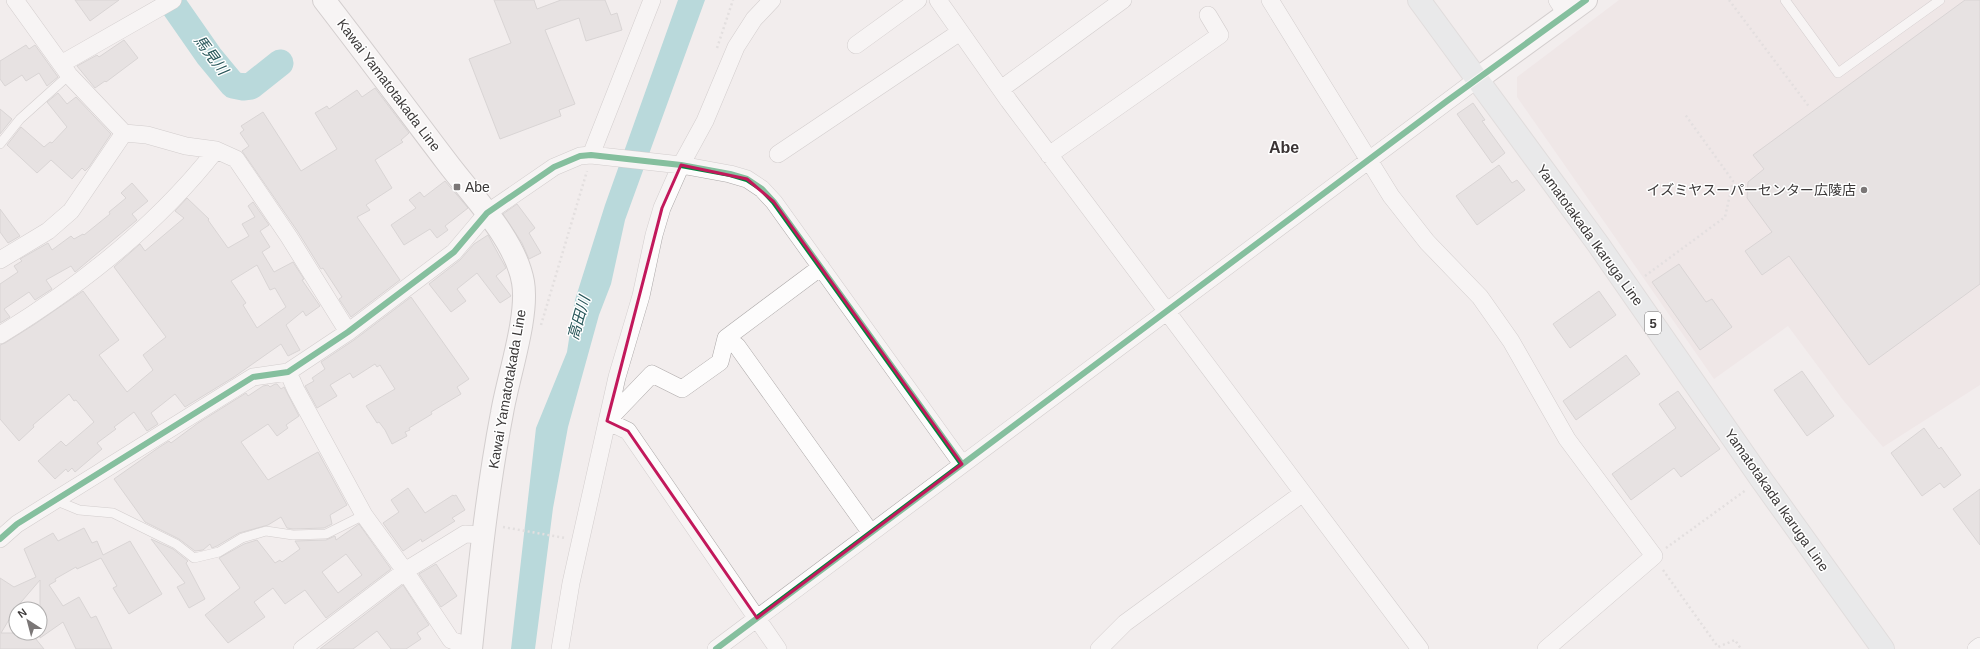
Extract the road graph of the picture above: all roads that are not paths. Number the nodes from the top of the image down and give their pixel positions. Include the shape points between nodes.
1 (15, 0) edge
2 (652, 0) edge
3 (772, 0) edge
4 (918, 0) edge
5 (938, 0) edge
6 (1123, 0) edge
7 (1270, 0) edge
8 (1419, 0) edge
9 (1586, 0) edge
10 (1784, 0) edge
11 (1940, 0) edge
12 (170, 2) edge
13 (329, 2) edge
14 (1562, 7) edge
15 (1208, 15) dead end
16 (960, 32) junction
17 (856, 45) dead end
18 (65, 70) junction
19 (1476, 80) junction
20 (1001, 90) junction
21 (124, 133) junction
22 (0, 144) edge
23 (216, 150) junction
24 (778, 154) dead end
25 (595, 155) junction
26 (1049, 155) junction
27 (1367, 161) junction
28 (677, 165) junction
29 (487, 213) junction
30 (0, 260) edge
31 (820, 267) junction
32 (1166, 312) junction
33 (348, 332) junction
34 (0, 335) edge
35 (726, 338) junction
36 (288, 372) junction
37 (607, 421) junction
38 (962, 464) junction
39 (1303, 493) junction
40 (57, 501) junction
41 (364, 515) junction
42 (871, 532) junction
43 (492, 535) junction
44 (0, 539) edge
45 (405, 571) junction
46 (757, 618) junction
47 (1980, 646) edge
48 (472, 648) edge
49 (302, 649) edge
50 (560, 649) edge
51 (716, 649) edge
52 (778, 649) edge
53 (1100, 649) edge
54 (1420, 649) edge
55 (1546, 649) edge
56 (1883, 649) edge
57 (1976, 649) edge

1 - 18 street
2 - 25 street
3 - 28 street via 754,19 736,47 705,121
4 - 17 street
5 - 16 street
6 - 20 street
7 - 27 street
8 - 19 main road, Yamatotakada Ikaruga Line / 5
9 - 14 main road
10 - 11 lane via 1838,73
12 - 18 street
13 - 29 main road, Kawai Yamatotakada Line
14 - 19 main road
15 - 26 street via 1220,35
16 - 20 street
16 - 24 street
18 - 21 street
18 - 22 lane
19 - 27 street
19 - 56 main road, Yamatotakada Ikaruga Line / 5 via 1603,250 1761,479
20 - 26 street
21 - 23 street via 147,135 186,146
21 - 30 street via 71,211 48,231
23 - 33 street via 236,159
23 - 34 street via 163,210 99,266 27,319
25 - 28 street
25 - 29 street via 580,156 554,167
26 - 32 street
27 - 32 street
27 - 55 street via 1407,218 1480,297 1512,341 1567,439 1654,556
28 - 31 street via 747,179 762,189
28 - 37 street via 654,235 641,296
29 - 33 street via 454,252
29 - 43 main road, Kawai Yamatotakada Line via 516,259 523,283 519,335 502,412
31 - 35 street
31 - 38 street
32 - 38 street
32 - 39 street
33 - 36 street
35 - 37 street via 720,362 682,389 652,374
35 - 42 street via 737,346
36 - 40 street via 253,376
36 - 41 street
37 - 46 street via 628,431
37 - 50 street via 571,583
38 - 42 street
39 - 53 street via 1125,623
39 - 54 street
40 - 41 lane via 79,510 113,513 176,544 194,558 219,552 242,538 266,531 293,536 326,534
40 - 44 street via 17,524
41 - 45 street
42 - 46 street
43 - 45 street via 465,534
43 - 48 main road, Kawai Yamatotakada Line
45 - 48 street via 451,640
45 - 49 street
46 - 51 street
46 - 52 street
47 - 57 street

